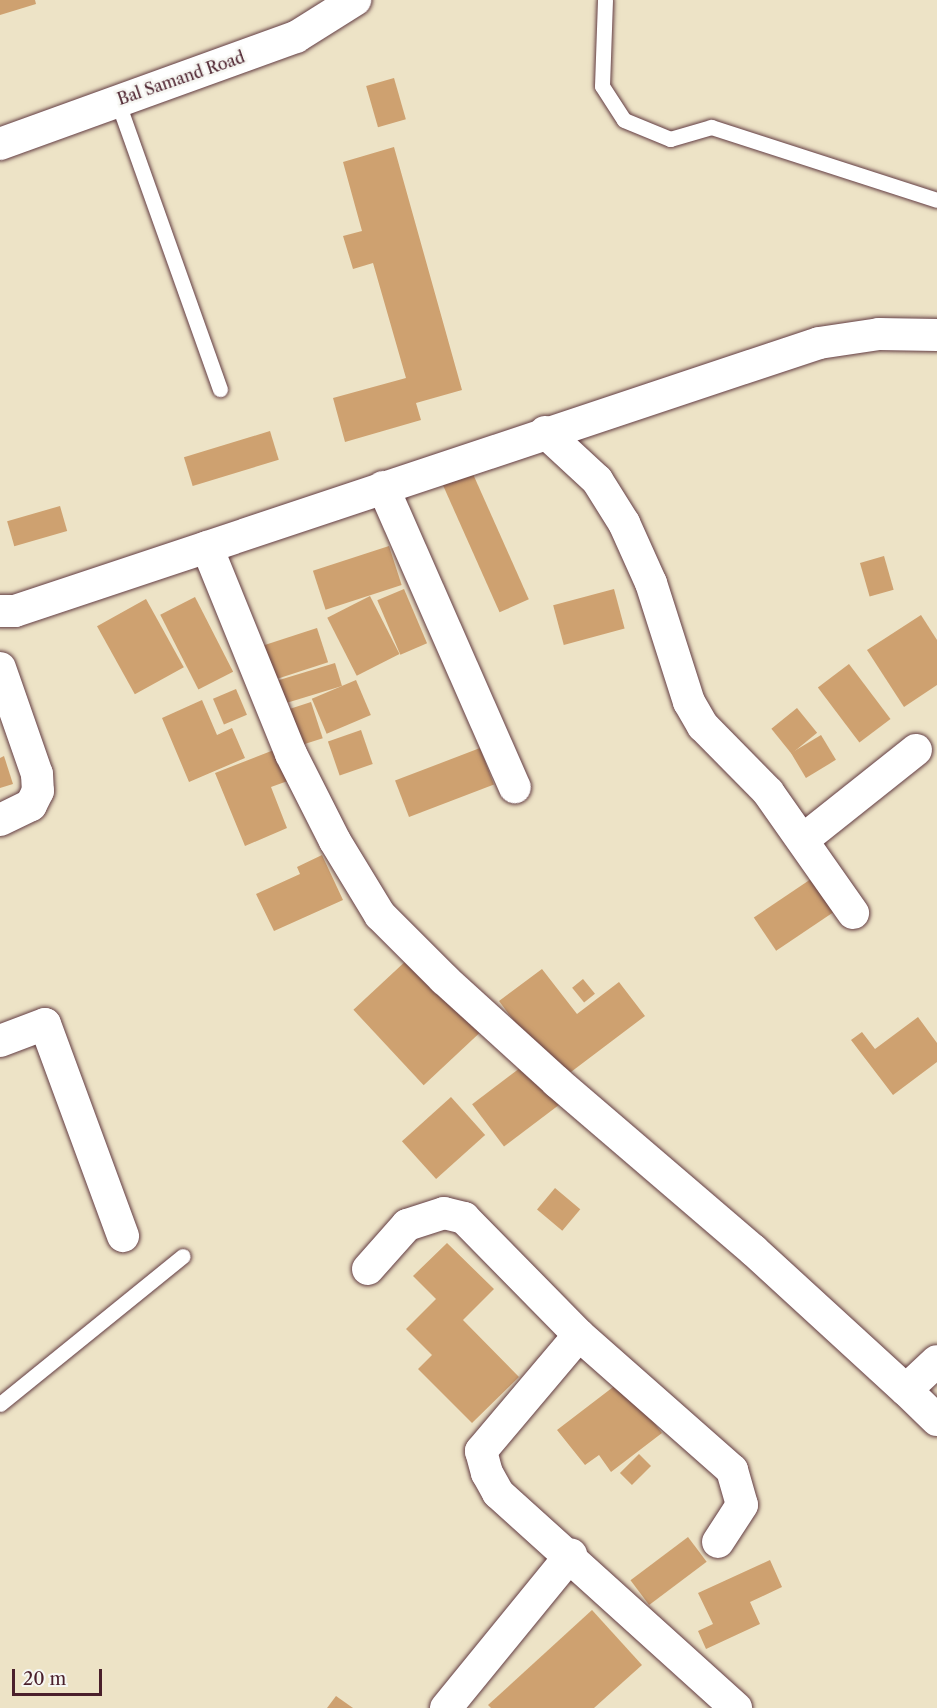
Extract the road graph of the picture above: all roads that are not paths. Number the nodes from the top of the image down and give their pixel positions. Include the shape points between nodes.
1 (356, 0) edge
2 (605, 0) edge
3 (117, 100) junction
4 (0, 144) edge
5 (937, 200) edge
6 (937, 335) edge
7 (220, 389) dead end
8 (545, 432) junction
9 (383, 487) junction
10 (207, 547) junction
11 (0, 611) edge
12 (0, 668) edge
13 (916, 750) dead end
14 (515, 786) dead end
15 (0, 820) edge
16 (804, 838) junction
17 (853, 913) dead end
18 (0, 1041) edge
19 (123, 1236) dead end
20 (183, 1256) dead end
21 (368, 1269) dead end
22 (579, 1335) junction
23 (937, 1361) edge
24 (906, 1390) junction
25 (0, 1404) edge
26 (937, 1420) edge
27 (718, 1542) dead end
28 (571, 1555) junction
29 (455, 1705) edge
30 (736, 1708) edge

1 - 3 street, Bal Samand Road via 296,37
2 - 5 lane via 602,86 624,120 670,139 711,127
3 - 4 street, Bal Samand Road
3 - 7 lane
6 - 8 street via 879,334 819,343
8 - 9 street
8 - 16 street via 597,480 624,523 651,583 689,702 703,726
9 - 10 street
9 - 14 street
10 - 11 street via 15,611
10 - 24 street via 291,754 335,841 380,915 421,957
12 - 15 street via 37,774 38,791 31,805
13 - 16 street
16 - 17 street
18 - 19 street via 45,1024
20 - 25 lane
21 - 22 street via 407,1225 444,1213 464,1218
22 - 27 street via 732,1470 742,1505
22 - 28 street via 481,1451 498,1493
23 - 24 street
24 - 26 street
28 - 29 street
28 - 30 street

